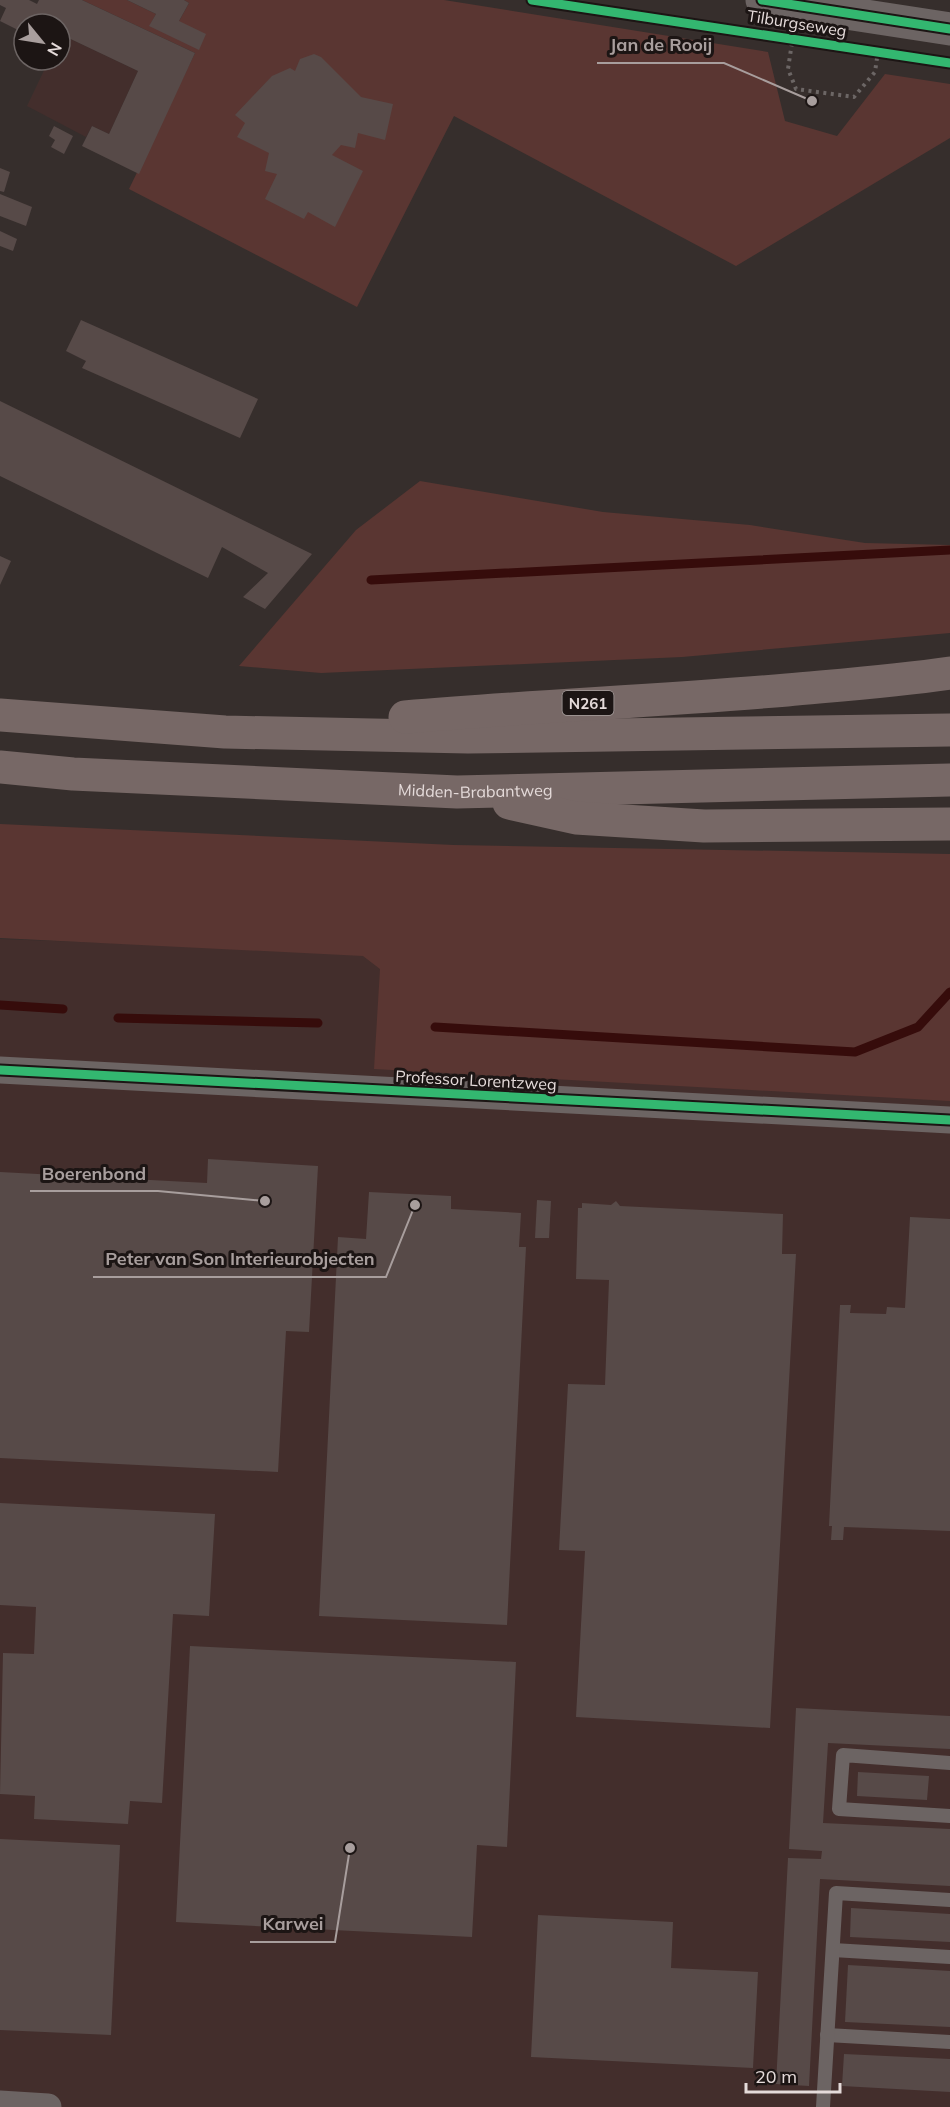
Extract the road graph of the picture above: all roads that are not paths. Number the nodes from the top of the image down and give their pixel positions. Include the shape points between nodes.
1 (762, 0) edge
2 (950, 29) edge
3 (950, 673) edge
4 (0, 715) edge
5 (950, 730) edge
6 (225, 732) junction
7 (0, 767) edge
8 (950, 780) edge
9 (457, 792) junction
10 (950, 824) edge
11 (0, 1070) edge
12 (950, 1120) edge
13 (950, 1763) edge
14 (950, 1816) edge
15 (950, 1900) edge
16 (832, 1950) junction
17 (950, 1957) edge
18 (827, 2035) junction
19 (950, 2042) edge
20 (0, 2104) edge
21 (48, 2107) edge
22 (823, 2107) edge

1 - 2 street, Tilburgseweg
3 - 6 highway, N261 via 703,697 544,705
4 - 6 highway, N261
5 - 6 highway, N261 via 468,737
7 - 9 highway, Midden-Brabantweg via 73,774
8 - 9 highway, Midden-Brabantweg
9 - 10 highway via 576,818 704,826
11 - 12 street, Professor Lorentzweg
13 - 14 lane via 843,1755 839,1809
15 - 16 lane via 836,1893
16 - 17 lane
16 - 18 lane
18 - 19 lane
18 - 22 lane
20 - 21 street

